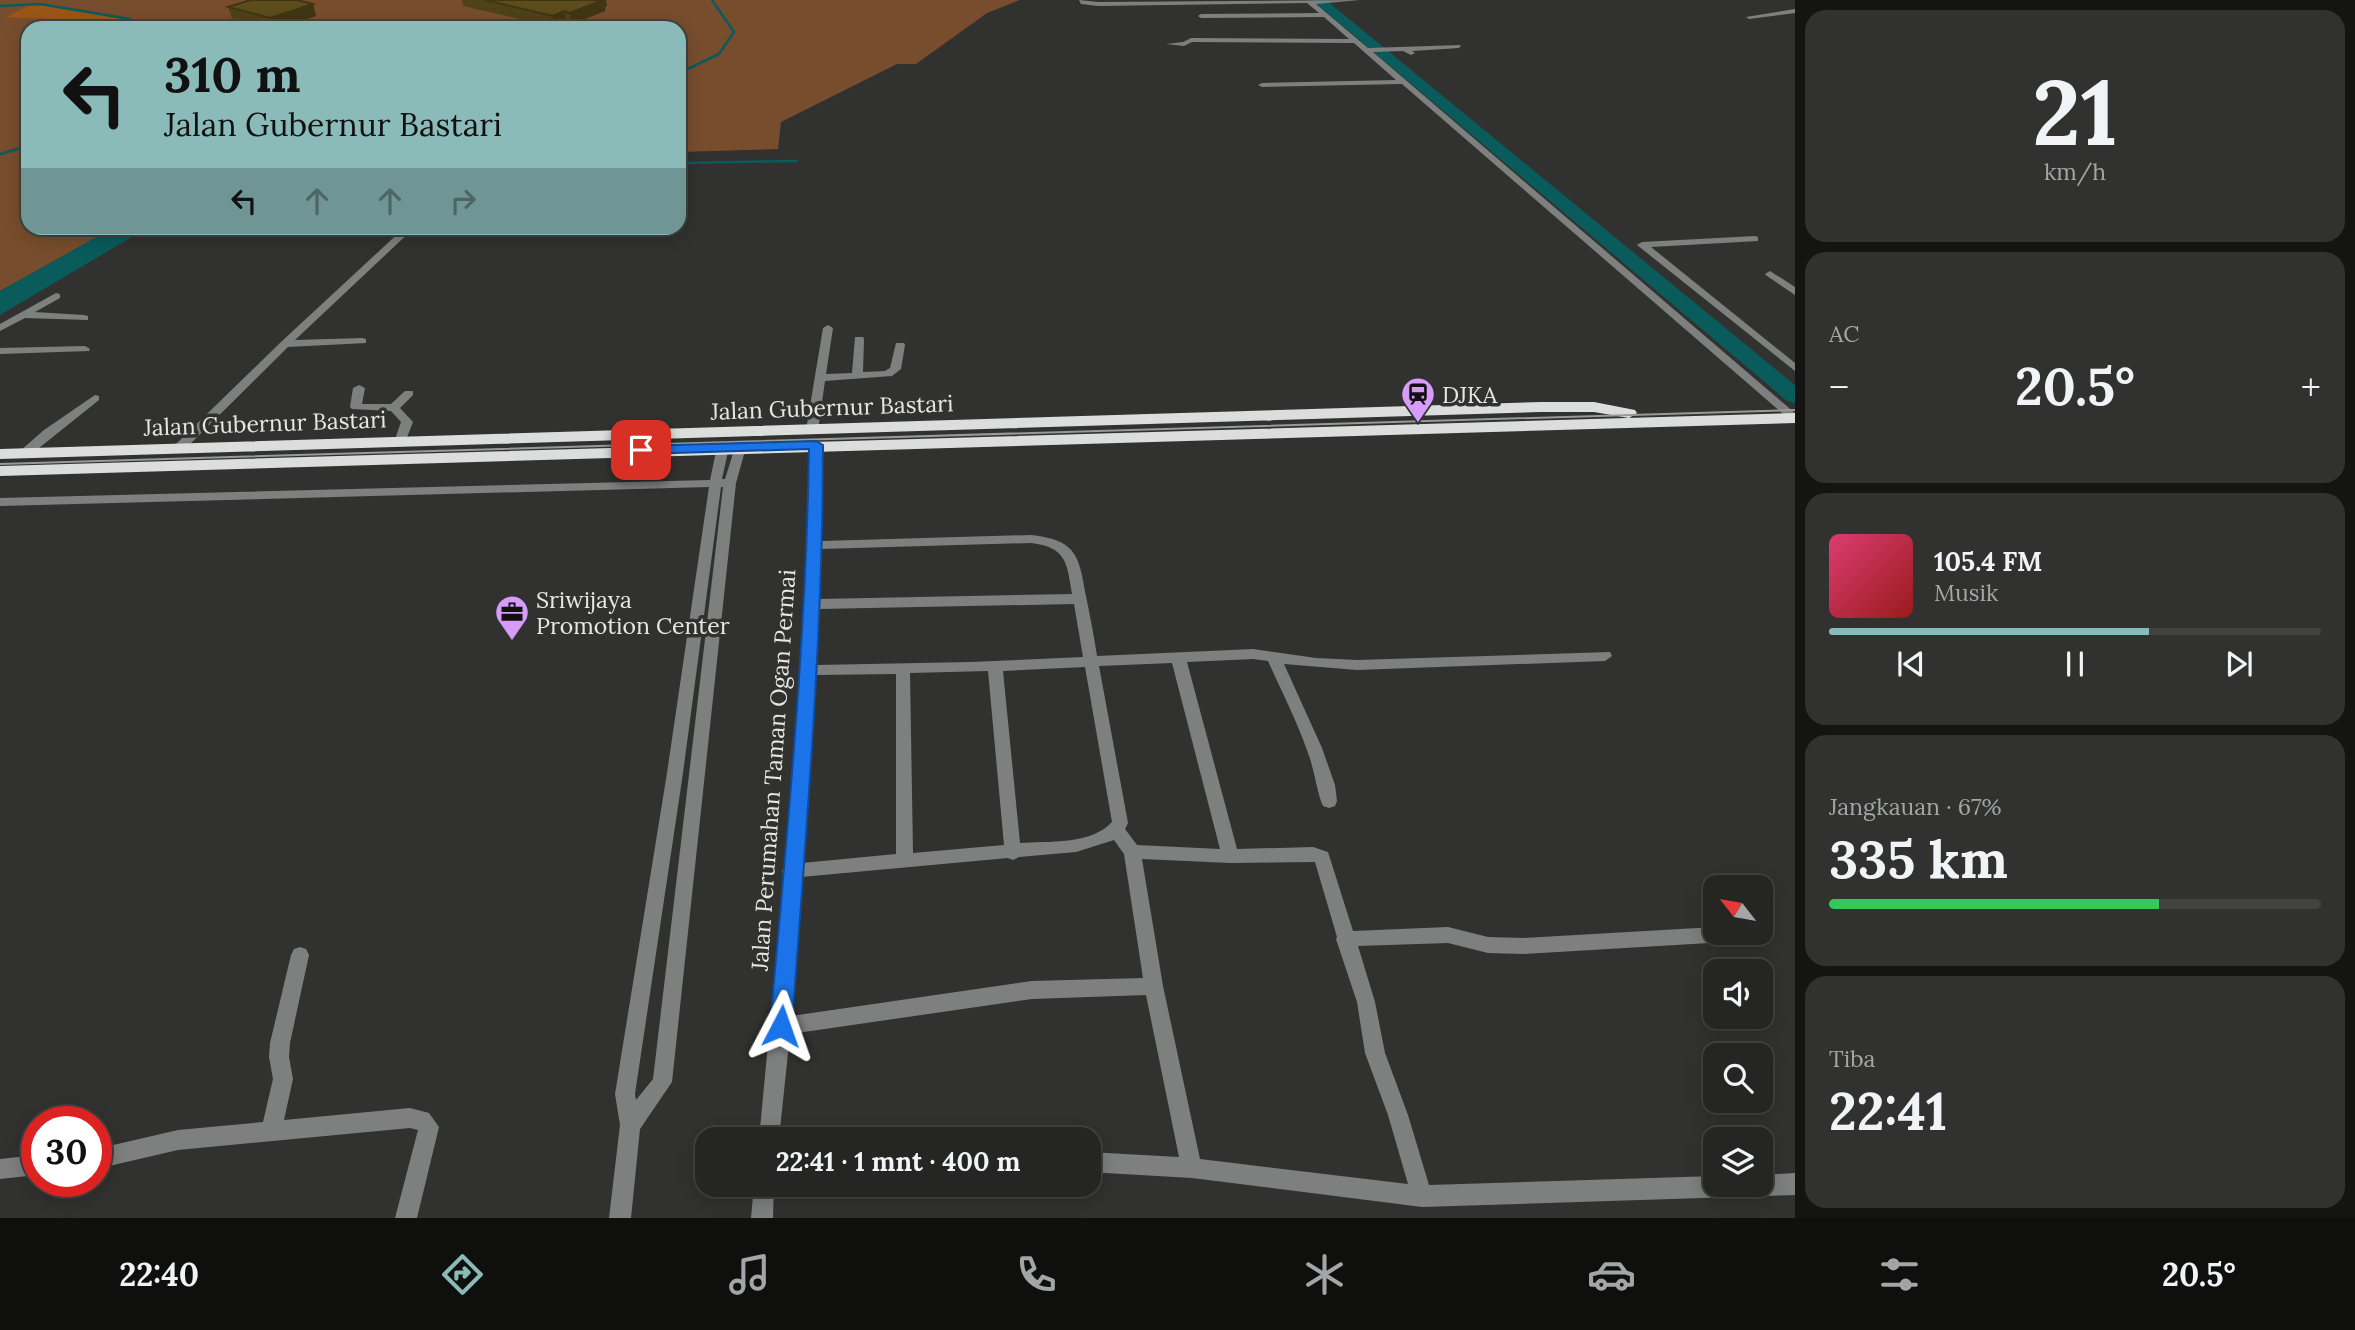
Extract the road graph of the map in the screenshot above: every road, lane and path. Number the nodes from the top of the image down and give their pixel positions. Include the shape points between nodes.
1 (1082, 0) edge
2 (1357, 0) edge
3 (1299, 1) edge
4 (1310, 1) edge
5 (1330, 1) edge
6 (1288, 2) edge
7 (1795, 11) edge
8 (1326, 15) junction
9 (1201, 16) dead end
10 (1749, 18) dead end
11 (1355, 41) junction
12 (1170, 44) dead end
13 (1459, 46) dead end
14 (1404, 49) junction
15 (1365, 50) junction
16 (1417, 57) dead end
17 (1406, 82) junction
18 (1262, 86) dead end
19 (402, 235) edge
20 (1755, 239) dead end
21 (1770, 274) dead end
22 (1795, 292) edge
23 (56, 296) dead end
24 (21, 314) junction
25 (84, 318) dead end
26 (0, 328) edge
27 (828, 328) dead end
28 (859, 339) dead end
29 (362, 341) dead end
30 (285, 344) junction
31 (900, 345) dead end
32 (85, 349) dead end
33 (0, 351) edge
34 (1795, 368) edge
35 (857, 375) junction
36 (820, 378) junction
37 (359, 388) dead end
38 (409, 393) dead end
39 (95, 398) dead end
40 (394, 408) junction
41 (1794, 418) edge
42 (814, 438) junction
43 (400, 442) junction
44 (179, 447) junction
45 (25, 453) junction
46 (0, 454) edge
47 (727, 465) junction
48 (0, 471) edge
49 (0, 502) edge
50 (815, 545) junction
51 (1079, 599) junction
52 (812, 604) junction
53 (1273, 656) junction
54 (1605, 656) dead end
55 (1178, 657) junction
56 (1089, 661) junction
57 (995, 666) junction
58 (903, 668) junction
59 (809, 670) junction
60 (1329, 800) dead end
61 (1116, 830) junction
62 (1132, 852) junction
63 (1013, 853) junction
64 (1230, 856) junction
65 (905, 862) junction
66 (792, 871) junction
67 (1703, 935) edge
68 (1345, 939) junction
69 (300, 956) dead end
70 (1154, 986) junction
71 (781, 1026) junction
72 (630, 1125) junction
73 (770, 1127) edge
74 (271, 1131) junction
75 (112, 1155) edge
76 (1101, 1163) edge
77 (21, 1167) edge
78 (1192, 1168) junction
79 (0, 1169) edge
80 (1795, 1184) edge
81 (1422, 1196) junction
82 (763, 1197) edge
83 (406, 1218) edge
84 (620, 1218) edge
85 (762, 1218) edge

1 - 6 street via 1098,4
2 - 5 street
3 - 4 street
3 - 6 street
4 - 5 street
4 - 8 street
7 - 10 street
8 - 9 street
8 - 11 street
11 - 12 street via 1191,40
11 - 15 street
13 - 14 street
14 - 15 street
14 - 16 street
15 - 17 street
17 - 18 street
17 - 41 street
19 - 30 street
20 - 34 street via 1642,245
21 - 22 street
23 - 24 street
24 - 25 street
24 - 26 street
27 - 36 street, Jalan Perumahan Taman Ogan Permai
28 - 35 street
29 - 30 street
30 - 44 street
31 - 35 street via 892,372
32 - 33 street
35 - 36 street
36 - 42 street, Jalan Perumahan Taman Ogan Permai
37 - 40 street via 356,407
38 - 40 street
39 - 45 street
40 - 43 street via 407,422
41 - 42 highway, Jalan Gubernur Bastari
42 - 43 highway, Jalan Gubernur Bastari
42 - 47 highway, Jalan Gubernur Bastari
42 - 50 street, Jalan Perumahan Taman Ogan Permai
43 - 44 highway, Jalan Gubernur Bastari
44 - 45 highway, Jalan Gubernur Bastari
45 - 46 highway, Jalan Gubernur Bastari
47 - 48 highway, Jalan Gubernur Bastari
47 - 49 street
47 - 72 street via 625,1094
47 - 72 street via 662,1082
50 - 51 street via 1054,541 1073,561
50 - 52 street, Jalan Perumahan Taman Ogan Permai
51 - 52 street
51 - 56 street
52 - 59 street, Jalan Perumahan Taman Ogan Permai
53 - 54 street via 1357,666
53 - 55 street
53 - 60 street via 1313,748
55 - 56 street
55 - 64 street
56 - 57 street
56 - 61 street via 1119,810
57 - 58 street
57 - 63 street
58 - 59 street
58 - 65 street
59 - 66 street, Jalan Perumahan Taman Ogan Permai
61 - 62 street
61 - 63 street via 1076,845
62 - 64 street
62 - 70 street
63 - 65 street
64 - 68 street via 1322,857
65 - 66 street
66 - 71 street, Jalan Perumahan Taman Ogan Permai
67 - 68 street via 1523,946 1488,945 1448,935
68 - 81 street via 1366,1002 1375,1053
69 - 74 street via 280,1043 283,1079
70 - 71 street via 1032,990
70 - 78 street
71 - 73 street, Jalan Perumahan Taman Ogan Permai
72 - 84 street
74 - 75 street via 178,1140
74 - 83 street via 422,1120 429,1127
76 - 78 street
77 - 79 street
78 - 81 street
80 - 81 street
82 - 85 street

